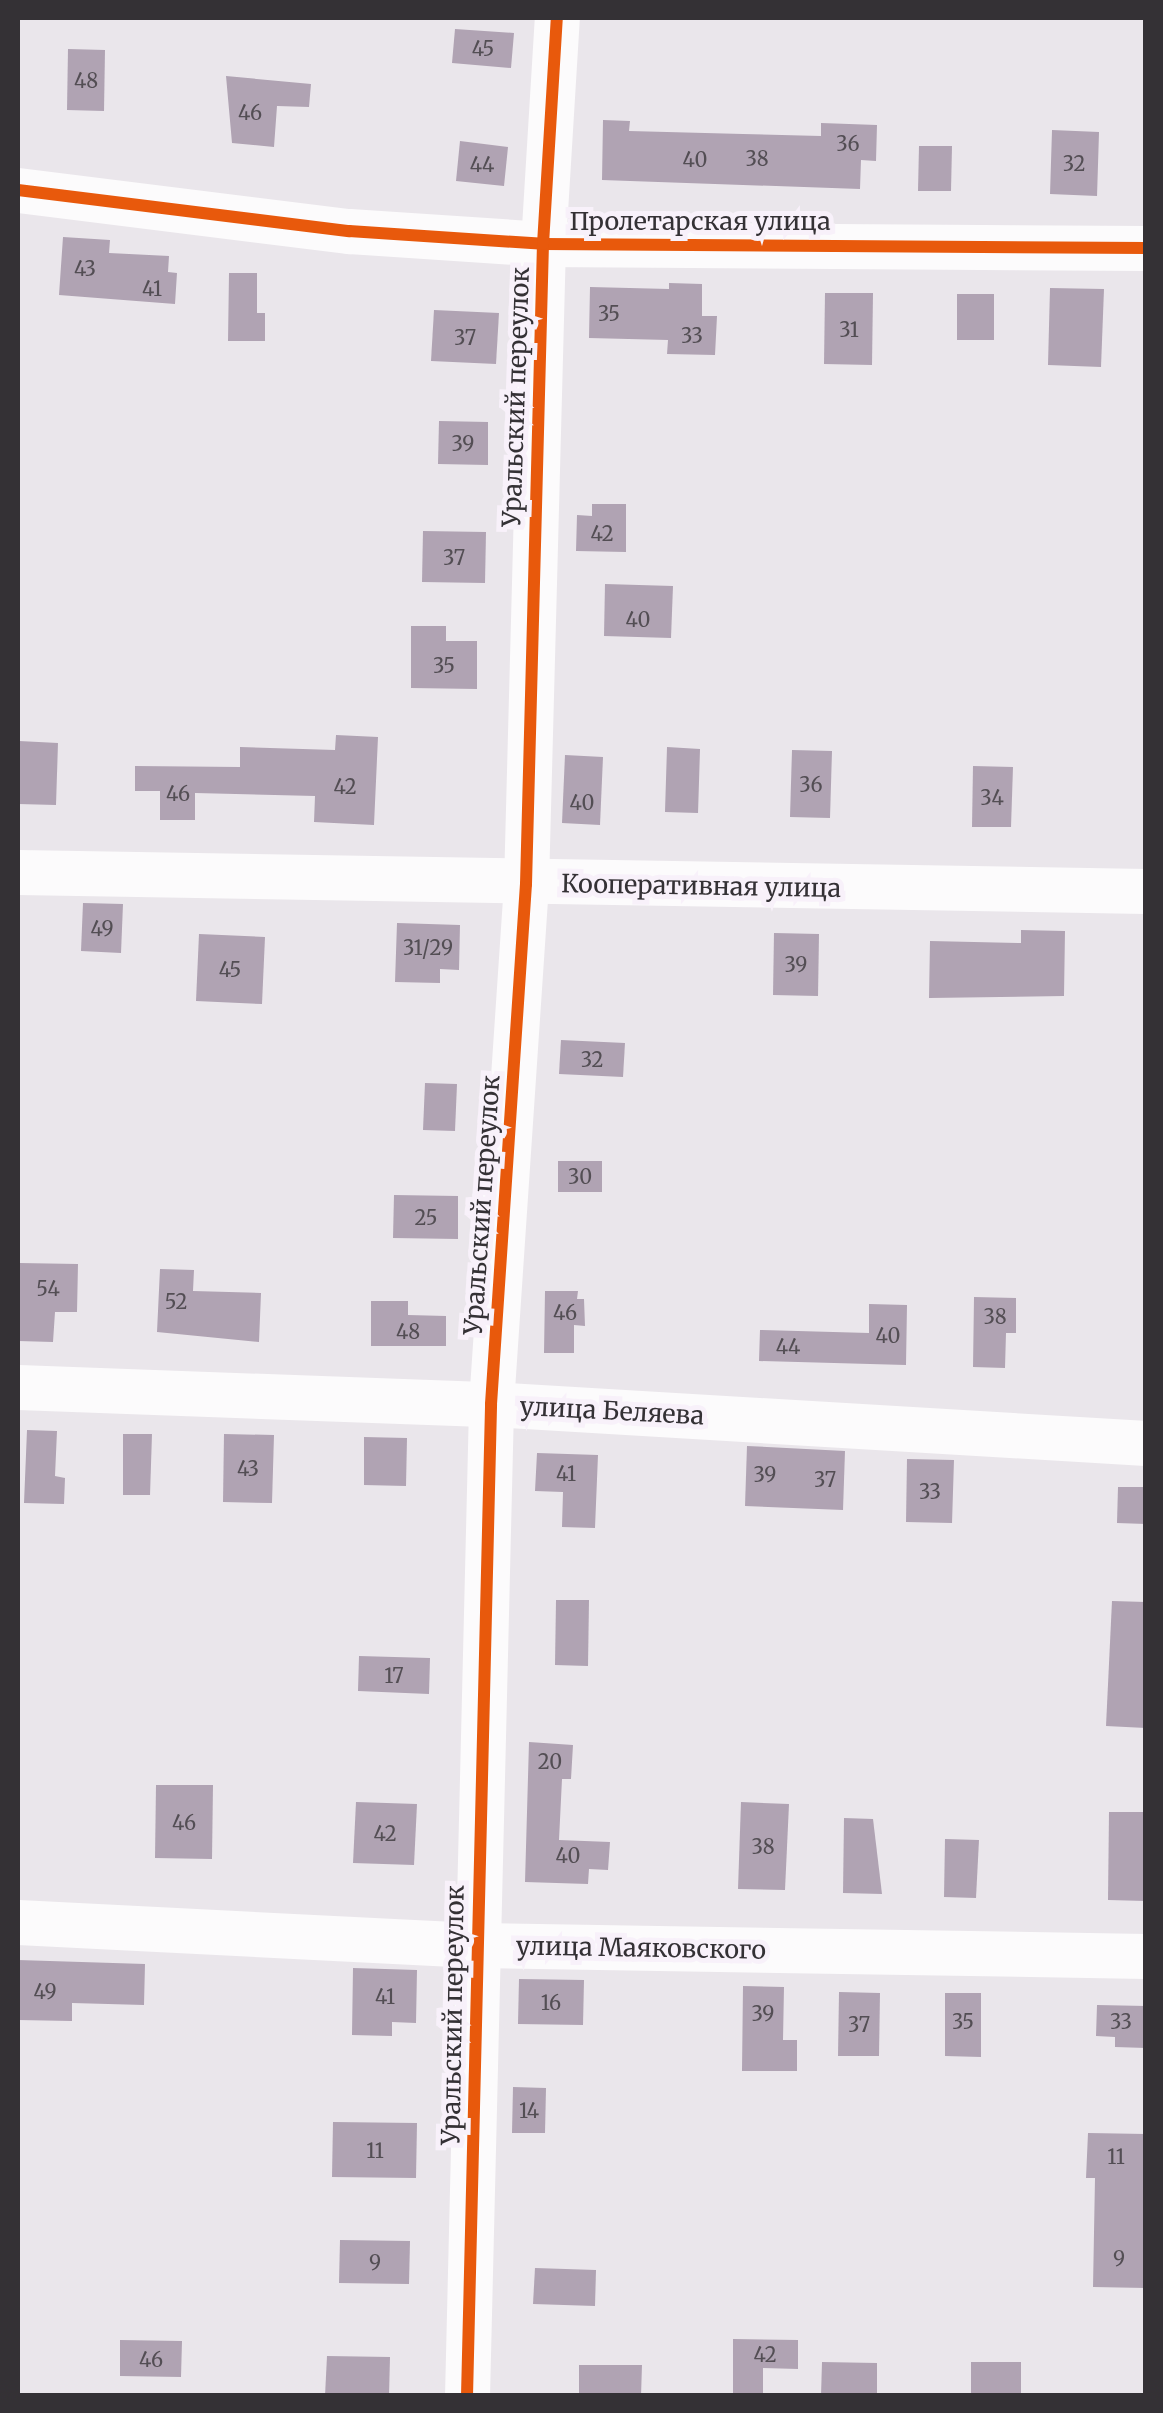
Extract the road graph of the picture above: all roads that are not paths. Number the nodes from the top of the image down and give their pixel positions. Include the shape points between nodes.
1 (556, 18) edge
2 (18, 190) edge
3 (543, 244) junction
4 (1146, 248) edge
5 (18, 872) edge
6 (526, 884) junction
7 (1146, 891) edge
8 (18, 1387) edge
9 (490, 1404) junction
10 (1146, 1443) edge
11 (18, 1922) edge
12 (478, 1945) junction
13 (1146, 1956) edge
14 (467, 2396) edge

1 - 3 street, Уральский переулок
2 - 3 street, Пролетарская улица via 349,231
3 - 4 street, Пролетарская улица
3 - 6 street, Уральский переулок
5 - 6 street, Кооперативная улица
6 - 7 street, Кооперативная улица
6 - 9 street, Уральский переулок
8 - 9 street, улица Беляева
9 - 10 street, улица Беляева
9 - 12 street, Уральский переулок
11 - 12 street, улица Маяковского
12 - 13 street, улица Маяковского
12 - 14 street, Уральский переулок

